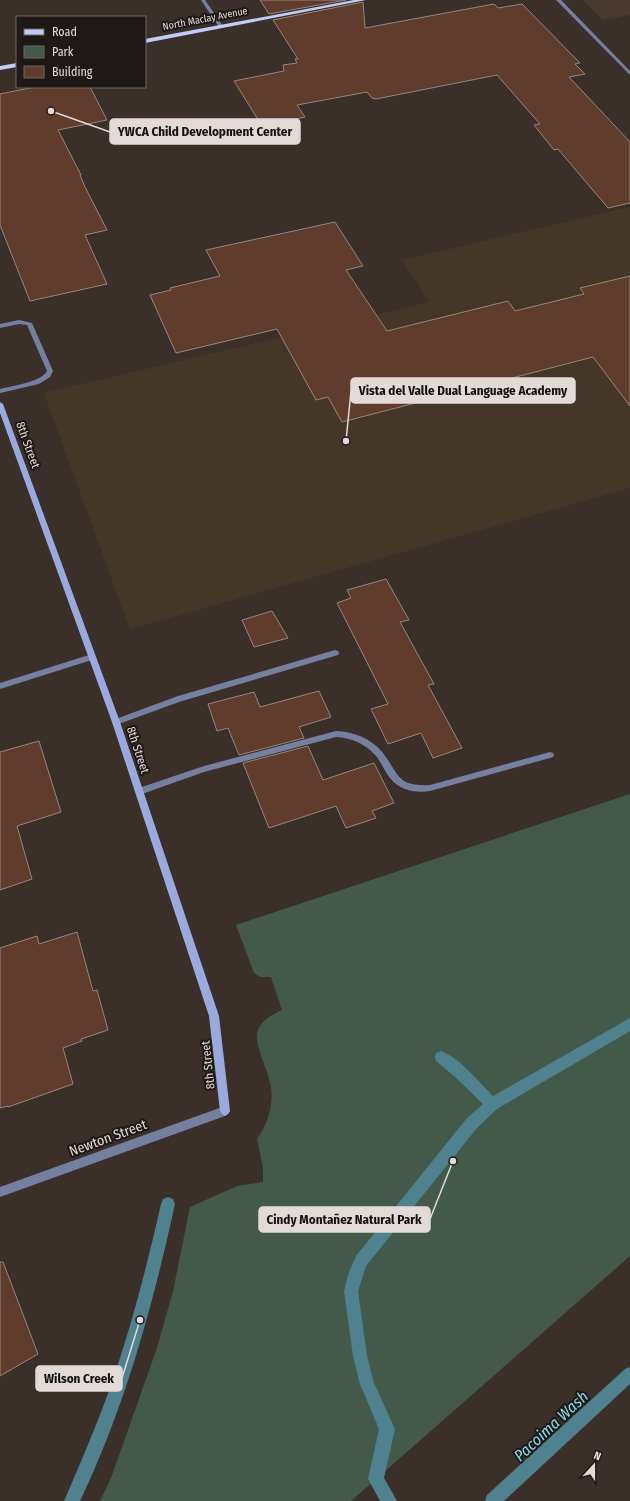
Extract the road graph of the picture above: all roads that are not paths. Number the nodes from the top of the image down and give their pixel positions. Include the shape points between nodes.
1 (204, 0) edge
2 (363, 0) edge
3 (558, 0) edge
4 (220, 26) junction
5 (146, 41) edge
6 (16, 65) edge
7 (0, 68) edge
8 (630, 74) edge
9 (0, 326) edge
10 (0, 391) edge
11 (0, 404) edge
12 (335, 653) dead end
13 (92, 657) junction
14 (0, 686) edge
15 (116, 722) junction
16 (550, 755) dead end
17 (139, 792) junction
18 (225, 1111) joint
19 (0, 1192) edge

1 - 4 street
2 - 4 main road, North Maclay Avenue
3 - 8 street
4 - 5 main road, North Maclay Avenue
6 - 7 main road
9 - 10 street via 20,321 30,324 50,371 48,376 38,382
11 - 13 street, 8th Street
12 - 15 street via 178,699
13 - 14 street
13 - 15 street, 8th Street
15 - 17 street, 8th Street
16 - 17 street via 419,789 394,778 376,750 363,740 336,734 204,768
17 - 18 street, 8th Street via 214,1016
18 - 19 street, Newton Street

